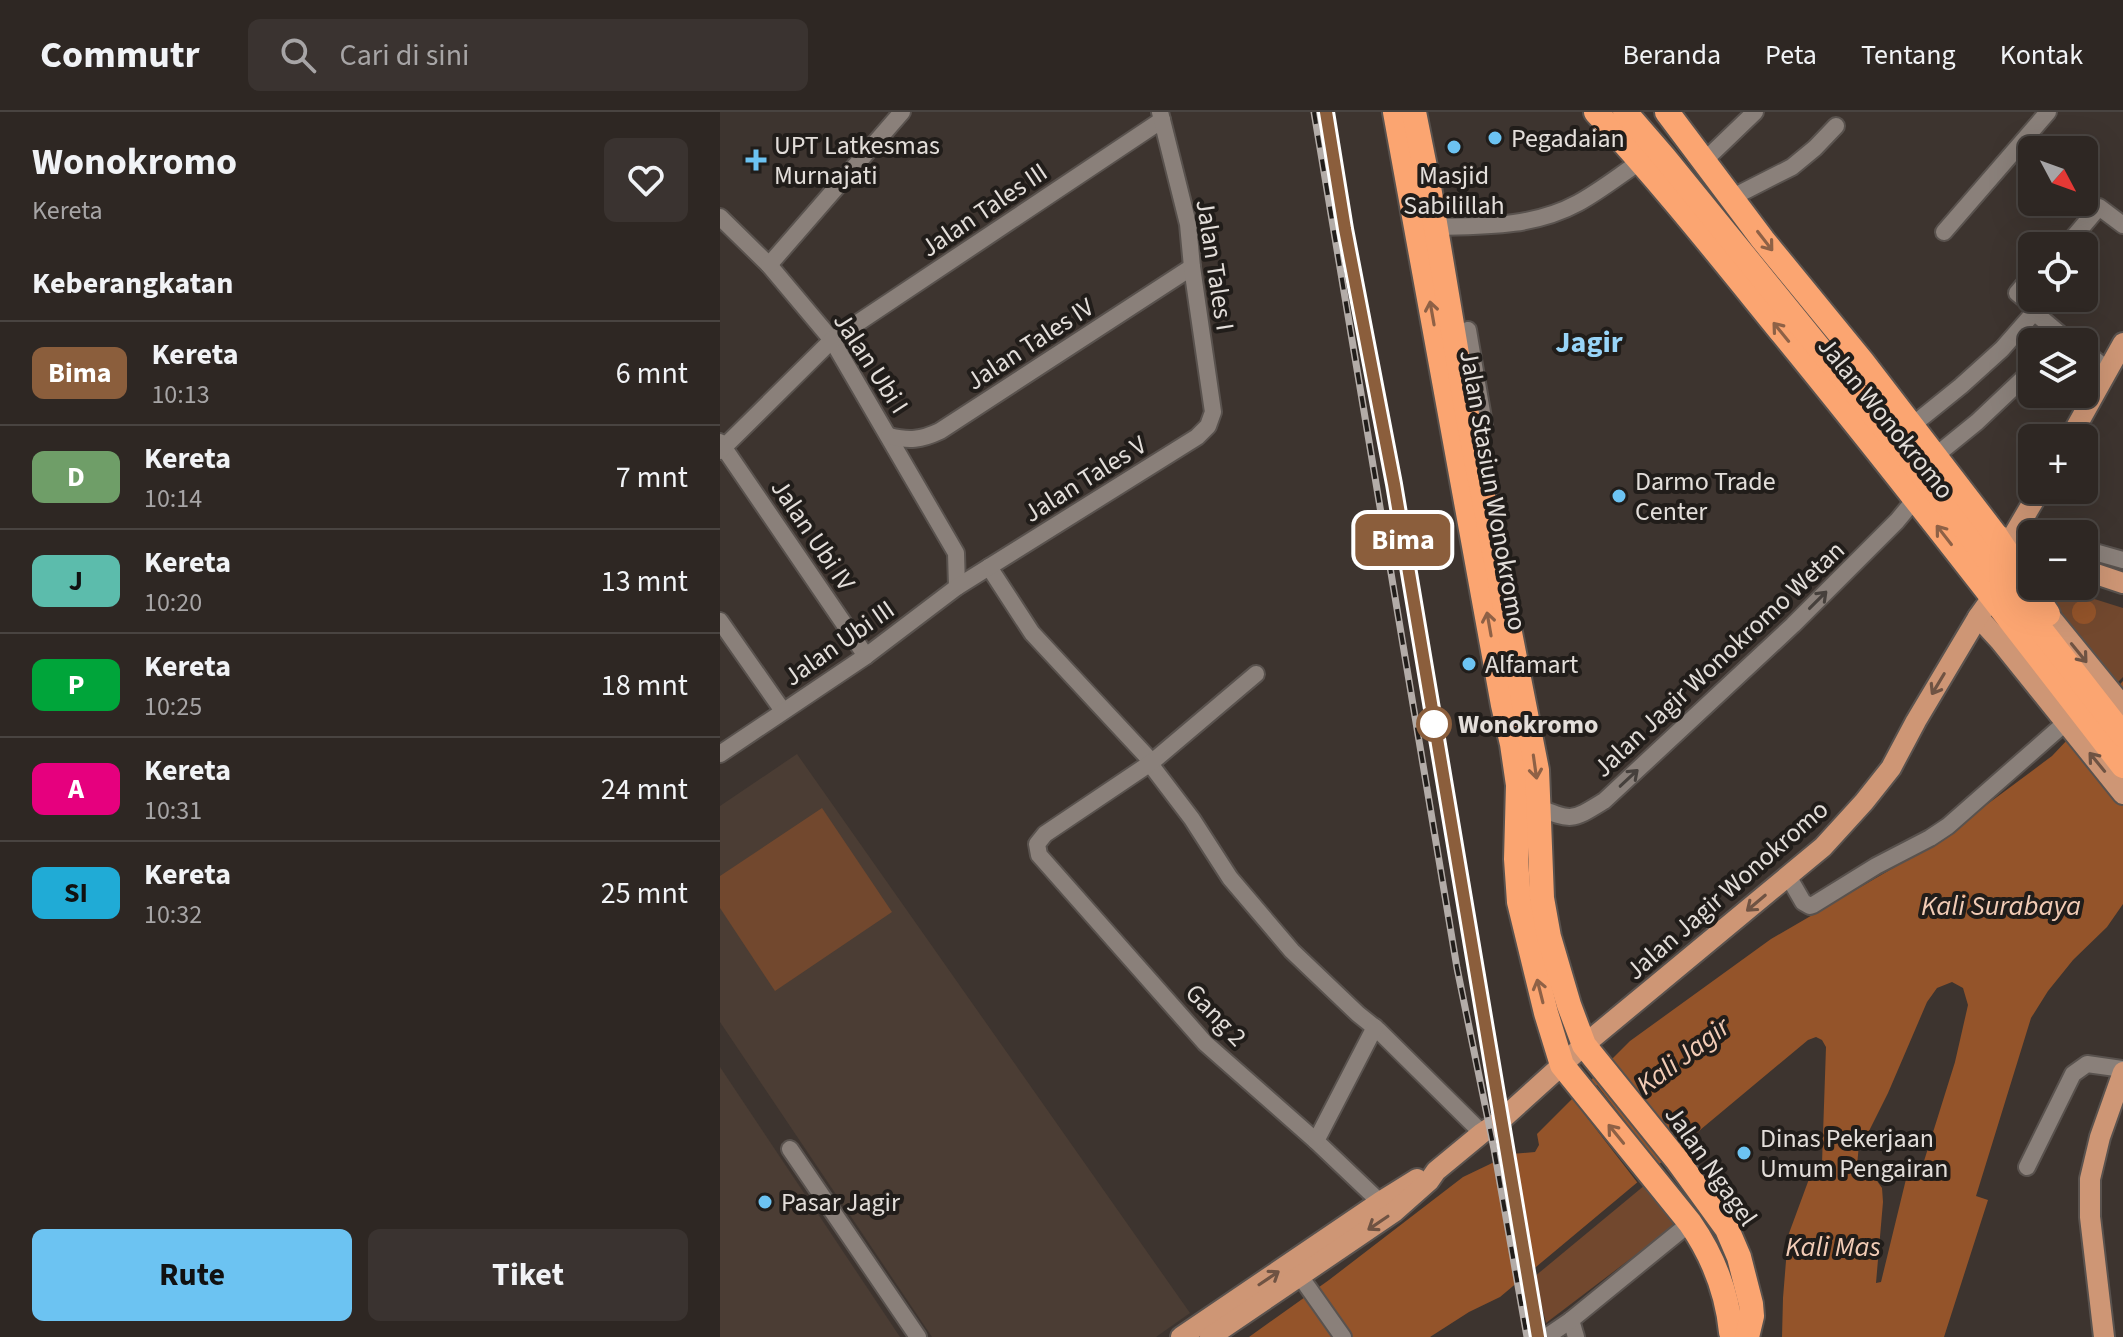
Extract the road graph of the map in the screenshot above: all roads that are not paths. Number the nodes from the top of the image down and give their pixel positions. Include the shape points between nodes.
1 (902, 112) edge
2 (1395, 112) edge
3 (1414, 112) edge
4 (1596, 112) edge
5 (1612, 112) edge
6 (1625, 112) edge
7 (1646, 112) edge
8 (1667, 112) edge
9 (1755, 112) edge
10 (2048, 112) edge
11 (1161, 116) edge
12 (1836, 126) dead end
13 (1645, 156) junction
14 (1704, 161) junction
15 (1731, 198) junction
16 (720, 217) edge
17 (2123, 225) edge
18 (1436, 227) junction
19 (1944, 232) dead end
20 (2078, 232) edge
21 (769, 265) junction
22 (1192, 267) junction
23 (2034, 312) joint
24 (2051, 328) edge
25 (1468, 330) dead end
26 (832, 340) junction
27 (2123, 343) edge
28 (1464, 351) junction
29 (2098, 362) edge
30 (2108, 370) junction
31 (2018, 383) edge
32 (1471, 393) junction
33 (1484, 424) dead end
34 (2078, 424) edge
35 (1208, 426) joint
36 (889, 436) junction
37 (1894, 440) junction
38 (722, 447) edge
39 (1918, 469) junction
40 (1916, 498) junction
41 (2032, 504) edge
42 (1955, 515) junction
43 (2014, 534) edge
44 (956, 553) junction
45 (2098, 553) edge
46 (2123, 560) edge
47 (990, 573) junction
48 (2098, 575) edge
49 (2123, 583) edge
50 (957, 587) junction
51 (2001, 593) junction
52 (2048, 614) junction
53 (1978, 617) junction
54 (720, 621) edge
55 (866, 656) junction
56 (1256, 674) dead end
57 (783, 711) junction
58 (2092, 712) edge
59 (2123, 735) edge
60 (720, 754) edge
61 (1152, 762) junction
62 (2123, 766) edge
63 (2123, 794) edge
64 (1538, 807) junction
65 (1788, 876) junction
66 (1375, 1027) junction
67 (1584, 1045) junction
68 (1562, 1065) junction
69 (2123, 1070) edge
70 (1482, 1133) junction
71 (1316, 1141) junction
72 (790, 1149) dead end
73 (2027, 1167) dead end
74 (1436, 1171) junction
75 (1380, 1202) junction
76 (1690, 1223) junction
77 (1305, 1284) junction
78 (1574, 1329) edge
79 (1207, 1332) edge
80 (918, 1337) edge
81 (1181, 1337) edge
82 (1343, 1337) edge
83 (1546, 1337) edge
84 (1733, 1337) edge
85 (1747, 1337) edge
86 (2104, 1337) edge

1 - 21 street
68 -> 2 highway, Jalan Stasiun Wonokromo via 1519,902 1518,785 1512,744
3 - 18 highway, Jalan Stasiun Wonokromo
4 - 13 highway, Jalan Wonokromo
5 - 13 highway
6 - 13 highway
7 - 13 highway, Jalan Wonokromo via 1657,133
8 - 14 highway, Jalan Wonokromo
9 - 14 street
10 - 19 street
11 - 22 street, Jalan Tales I via 1188,224
11 - 26 street, Jalan Tales III
12 - 15 street via 1792,167
13 - 18 street via 1578,203 1553,214 1503,225
13 - 37 highway, Jalan Wonokromo
40 -> 13 highway, Jalan Wonokromo
14 - 15 highway, Jalan Wonokromo
15 -> 43 highway, Jalan Wonokromo via 1862,361
16 - 21 street, Jalan Ubi I
17 - 20 street via 2099,207
18 - 28 highway, Jalan Stasiun Wonokromo
21 - 26 street, Jalan Ubi I
22 - 35 street, Jalan Tales I via 1213,412
22 - 36 street, Jalan Tales IV via 940,431 908,441
23 - 24 street
23 - 37 street via 2002,349
25 - 28 street
26 - 36 street, Jalan Ubi I
26 - 38 street, Jalan Tales III
27 - 30 main road
28 - 32 highway, Jalan Stasiun Wonokromo
29 - 30 street
30 - 34 main road
31 - 39 street
32 - 33 street
32 -> 64 highway, Jalan Stasiun Wonokromo via 1500,587 1537,770
35 - 47 street, Jalan Tales V
36 - 44 street, Jalan Ubi I
37 - 39 highway, Jalan Wonokromo
38 - 55 street, Jalan Ubi IV
39 - 42 highway, Jalan Wonokromo
51 -> 40 highway, Jalan Wonokromo
64 -> 40 street, Jalan Jagir Wonokromo Wetan via 1570,818 1604,801 1793,625
41 - 43 main road
42 - 43 main road
42 - 51 highway, Jalan Wonokromo
43 - 52 highway, Jalan Wonokromo
44 - 47 street, Jalan Ubi I
44 - 50 street, Jalan Ubi I
45 - 46 street
47 - 50 street, Jalan Ubi III
47 - 61 street via 1032,633
48 - 49 main road
50 - 55 street, Jalan Ubi III
51 - 52 highway
51 - 53 main road, Jalan Jagir Wonokromo
51 - 58 highway, Jalan Wonokromo
52 -> 58 main road, Jalan Wonokromo
53 - 58 main road via 2000,641
53 -> 65 main road, Jalan Jagir Wonokromo via 1891,768 1823,847
54 - 57 street
55 - 57 street, Jalan Ubi III
56 - 61 street
57 - 60 street, Jalan Ubi III
58 - 59 highway, Jalan Wonokromo
58 - 62 highway, Jalan Wonokromo
63 -> 58 main road
58 - 65 street via 1948,826 1813,905 1803,902
61 - 66 street via 1258,912
61 - 71 street, Gang 2 via 1045,834 1037,844 1039,855 1205,1043
64 - 67 highway, Jalan Stasiun Wonokromo via 1549,937
65 -> 67 main road, Jalan Jagir Wonokromo
66 - 70 street
66 - 71 street
67 - 68 main road, Jalan Jagir Wonokromo
67 - 85 highway, Jalan Ngagel via 1727,1229 1751,1304
68 - 70 main road, Jalan Jagir Wonokromo
76 -> 68 highway, Jalan Ngagel
69 - 73 street via 2087,1064 2073,1074
69 - 86 main road via 2090,1179
70 - 74 main road, Jalan Jagir Wonokromo
71 - 75 street, Gang 2
72 - 80 street
74 - 75 main road, Jalan Jagir Wonokromo
74 -> 77 main road, Jalan Jagir Wonokromo via 1418,1192
79 -> 75 main road, Jalan Jagir Wonokromo
76 - 78 street
76 - 84 highway, Jalan Ngagel via 1709,1251
77 - 79 main road, Jalan Jagir Wonokromo
77 - 82 street
78 - 83 street
79 - 81 main road, Jalan Jagir Wonokromo

